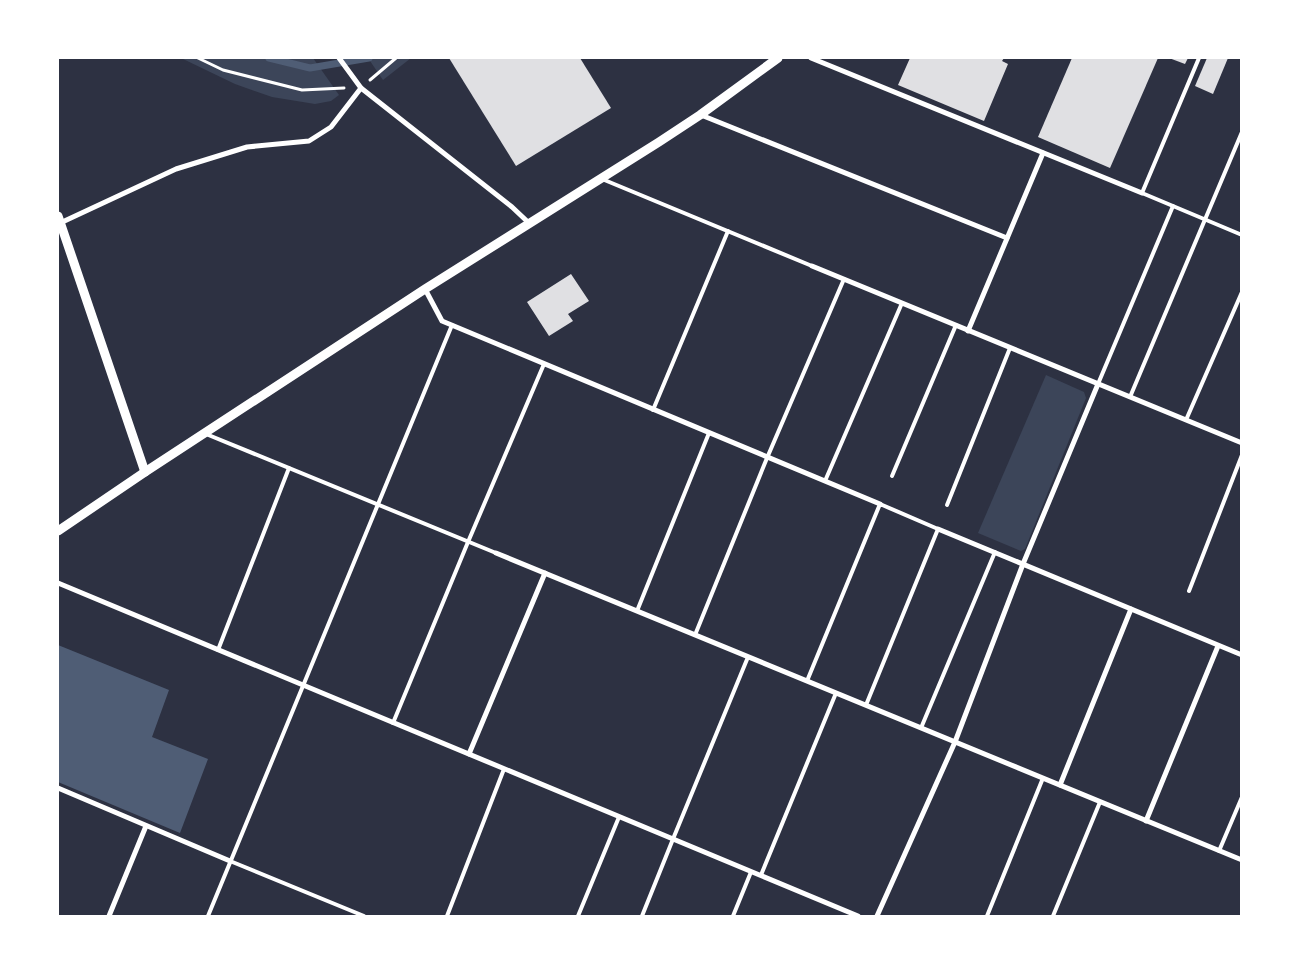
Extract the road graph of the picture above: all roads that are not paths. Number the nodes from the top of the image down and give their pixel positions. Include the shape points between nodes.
1 (339, 58) edge
2 (778, 58) edge
3 (811, 58) edge
4 (1199, 58) edge
5 (361, 88) junction
6 (700, 114) junction
7 (1242, 132) edge
8 (1043, 153) junction
9 (602, 179) junction
10 (1142, 194) junction
11 (1173, 206) junction
12 (1205, 220) junction
13 (58, 221) edge
14 (530, 224) junction
15 (728, 231) junction
16 (1242, 235) edge
17 (1006, 238) junction
18 (812, 266) joint
19 (844, 279) junction
20 (425, 289) junction
21 (1242, 292) edge
22 (902, 303) junction
23 (452, 325) junction
24 (956, 325) junction
25 (968, 331) junction
26 (1010, 348) junction
27 (544, 364) junction
28 (1098, 384) junction
29 (1130, 397) junction
30 (653, 410) junction
31 (1186, 420) junction
32 (205, 433) junction
33 (709, 433) junction
34 (1242, 443) edge
35 (1242, 455) edge
36 (768, 458) junction
37 (289, 468) junction
38 (145, 472) junction
39 (892, 476) dead end
40 (825, 481) junction
41 (378, 504) junction
42 (880, 504) junction
43 (947, 505) dead end
44 (938, 529) junction
45 (58, 531) edge
46 (468, 542) junction
47 (995, 552) junction
48 (496, 553) joint
49 (1023, 564) junction
50 (545, 573) junction
51 (58, 583) edge
52 (1189, 591) dead end
53 (1131, 609) junction
54 (637, 611) junction
55 (695, 635) junction
56 (1218, 646) junction
57 (217, 650) junction
58 (1242, 655) edge
59 (748, 657) junction
60 (807, 681) junction
61 (303, 686) junction
62 (836, 693) junction
63 (866, 705) junction
64 (393, 723) junction
65 (921, 728) junction
66 (955, 742) junction
67 (469, 754) junction
68 (504, 769) junction
69 (1043, 778) junction
70 (1060, 785) junction
71 (58, 788) edge
72 (1242, 797) edge
73 (1100, 802) junction
74 (619, 817) junction
75 (1146, 821) junction
76 (146, 826) junction
77 (673, 839) junction
78 (1219, 851) junction
79 (1242, 860) edge
80 (230, 861) junction
81 (751, 872) junction
82 (761, 875) junction
83 (109, 916) edge
84 (208, 916) edge
85 (364, 916) edge
86 (447, 916) edge
87 (578, 916) edge
88 (642, 916) edge
89 (733, 916) edge
90 (858, 916) edge
91 (877, 916) edge
92 (987, 916) edge
93 (1053, 916) edge

1 - 5 street
2 - 6 street
3 - 8 street
4 - 10 lane
5 - 13 street via 331,127 309,141 246,147 176,169
5 - 14 street
6 - 9 street
6 - 17 street
7 - 12 lane
8 - 10 street
8 - 17 street
9 - 14 street
9 - 15 lane
10 - 11 lane
11 - 12 lane
11 - 28 lane
12 - 16 lane
12 - 29 lane
13 - 38 street
14 - 20 street
15 - 18 lane
15 - 30 lane
17 - 25 street
18 - 19 street
19 - 22 street
19 - 36 lane
20 - 23 street via 442,320
20 - 32 street
21 - 31 lane
22 - 24 street
22 - 40 lane
23 - 27 street
23 - 41 lane
24 - 25 street
24 - 39 lane
25 - 26 street
26 - 28 street
26 - 43 lane
27 - 30 street
27 - 46 lane
28 - 29 street
28 - 49 street
29 - 31 street
30 - 33 street
31 - 34 street
32 - 37 lane
32 - 38 street
33 - 36 street
33 - 54 lane
35 - 52 lane
36 - 40 street
36 - 55 lane
37 - 41 lane
37 - 57 lane
38 - 45 street
40 - 42 street
41 - 46 lane
41 - 61 lane
42 - 44 lane
42 - 60 lane
44 - 47 street
44 - 63 lane
46 - 48 lane
46 - 64 lane
47 - 49 street
47 - 65 lane
48 - 50 street
49 - 53 street
49 - 66 street
50 - 54 street
50 - 67 street
51 - 57 street
53 - 56 street
53 - 70 street
54 - 55 street
55 - 59 street
56 - 58 street
56 - 75 street
57 - 61 street
59 - 60 street
59 - 77 lane
60 - 62 street
61 - 64 street
61 - 80 lane
62 - 63 street
62 - 82 lane
63 - 65 street
64 - 67 street
65 - 66 street
66 - 69 street
66 - 91 street
67 - 68 street
68 - 74 street
68 - 86 lane
69 - 70 street
69 - 92 lane
70 - 73 street
71 - 76 street
72 - 78 lane
73 - 75 street
73 - 93 lane
74 - 77 street
74 - 87 lane
75 - 78 street
76 - 80 street
76 - 83 street
77 - 81 street
77 - 88 lane
78 - 79 street
80 - 84 lane
80 - 85 lane
81 - 82 street
81 - 89 lane
82 - 90 street

